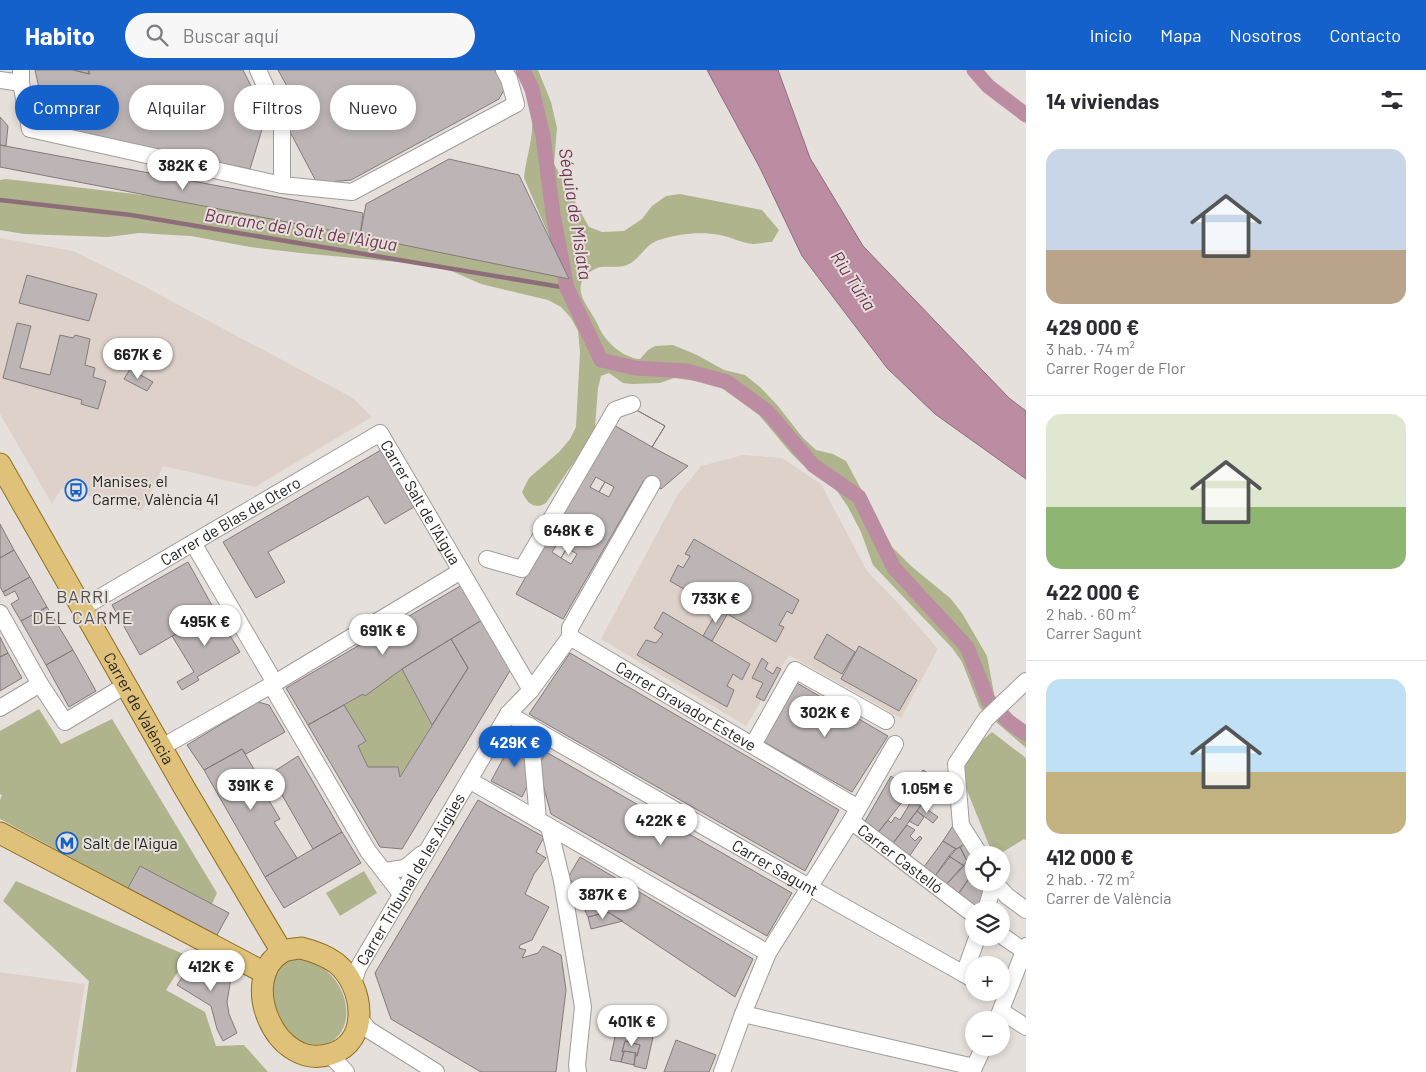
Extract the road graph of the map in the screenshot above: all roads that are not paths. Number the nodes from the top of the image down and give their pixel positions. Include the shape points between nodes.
1 (258, 70) edge
2 (504, 70) edge
3 (21, 77) edge
4 (0, 80) edge
5 (282, 185) junction
6 (632, 404) dead end
7 (380, 433) joint
8 (0, 464) edge
9 (652, 484) dead end
10 (193, 543) junction
11 (487, 559) dead end
12 (461, 571) junction
13 (82, 608) junction
14 (0, 612) edge
15 (570, 637) junction
16 (1026, 681) edge
17 (40, 684) junction
18 (273, 684) junction
19 (126, 685) junction
20 (532, 690) junction
21 (0, 708) edge
22 (508, 714) junction
23 (886, 721) dead end
24 (530, 726) junction
25 (895, 744) dead end
26 (753, 745) junction
27 (162, 748) junction
28 (469, 780) junction
29 (854, 815) junction
30 (544, 823) junction
31 (0, 833) edge
32 (974, 846) edge
33 (430, 848) junction
34 (385, 870) junction
35 (809, 887) junction
36 (1002, 891) edge
37 (402, 895) junction
38 (965, 908) edge
39 (1026, 910) edge
40 (1010, 940) edge
41 (1025, 949) edge
42 (282, 952) junction
43 (768, 953) junction
44 (265, 973) junction
45 (965, 975) edge
46 (352, 986) junction
47 (999, 1006) edge
48 (743, 1014) junction
49 (359, 1018) junction
50 (1026, 1027) edge
51 (327, 1056) junction
52 (980, 1056) edge
53 (973, 1070) edge
54 (346, 1072) edge
55 (436, 1072) edge
56 (578, 1072) edge
57 (722, 1072) edge

1 - 5 street via 282,123
2 - 5 street via 516,104 352,192
3 - 4 street
3 - 5 street via 30,129
6 - 11 street via 615,410 522,569
7 - 10 street, Carrer de Blas de Otero
7 - 12 street, Carrer Salt de l'Aigua
8 - 13 main road, Carrer de València
9 - 15 street via 570,628
10 - 13 street, Carrer de Blas de Otero
10 - 18 street
12 - 18 street
12 - 20 street
13 - 19 main road, Carrer de València
14 - 17 street
15 - 20 street
15 - 26 street, Carrer Gravador Esteve
16 - 32 street via 986,719 956,764 961,825
17 - 19 street via 65,722
17 - 21 street
18 - 27 street
18 - 34 street via 368,851
19 - 27 main road, Carrer de València
20 - 22 street, Carrer Tribunal de les Aigües
22 - 24 street, Carrer Sagunt
22 - 28 street, Carrer Tribunal de les Aigües
23 - 26 street via 795,670
24 - 30 street
24 - 35 street, Carrer Sagunt
25 - 29 street
26 - 29 street, Carrer Gravador Esteve
27 - 42 main road, Carrer de València
28 - 30 street
28 - 33 street, Carrer Tribunal de les Aigües
29 - 35 street
29 - 38 street, Carrer Castelló
30 - 43 street
30 - 56 street via 562,881 583,1007
31 - 44 main road
33 - 34 street via 406,868
33 - 37 street, Carrer Tribunal de les Aigües
34 - 37 street
35 - 43 street
35 - 45 street, Carrer Sagunt
36 - 39 street
37 - 46 street, Carrer Tribunal de les Aigües via 358,968
40 - 41 street
41 - 47 street
42 - 44 main road
42 - 46 main road via 300,948 324,956 336,964
43 - 48 street
44 - 51 main road via 262,995 270,1024 277,1035 300,1053
46 - 49 main road
47 - 50 street
48 - 53 street
48 - 57 street
49 - 51 main road via 351,1042
49 - 55 street via 369,1030
51 - 54 street
52 - 53 street

